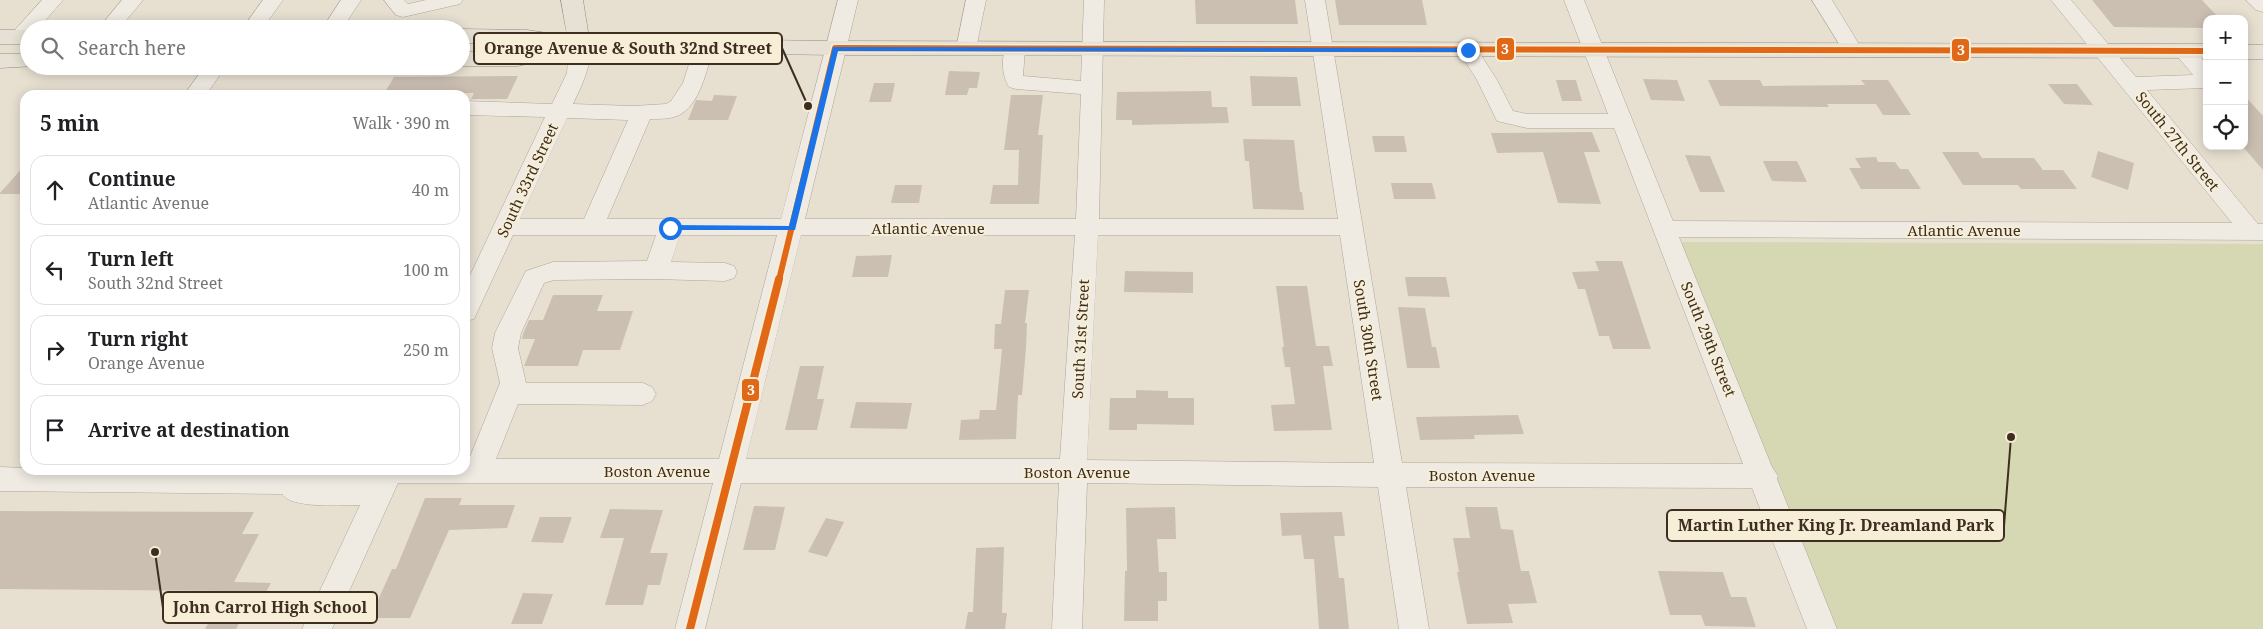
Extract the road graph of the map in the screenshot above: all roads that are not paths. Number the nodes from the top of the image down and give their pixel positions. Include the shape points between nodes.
1 (54, 0) edge
2 (133, 0) edge
3 (273, 0) edge
4 (351, 0) edge
5 (394, 0) edge
6 (453, 0) edge
7 (572, 0) edge
8 (848, 0) edge
9 (976, 0) edge
10 (1094, 0) edge
11 (1315, 0) edge
12 (1574, 0) edge
13 (1822, 0) edge
14 (2061, 0) edge
15 (2256, 0) edge
16 (2263, 6) edge
17 (33, 20) edge
18 (116, 20) edge
19 (259, 20) edge
20 (338, 20) edge
21 (470, 36) edge
22 (579, 44) junction
23 (703, 46) junction
24 (835, 48) junction
25 (966, 49) junction
26 (1015, 49) junction
27 (1092, 49) junction
28 (1323, 50) junction
29 (1468, 50) junction
30 (1593, 50) junction
31 (1853, 51) junction
32 (2104, 51) junction
33 (2183, 51) junction
34 (2203, 52) edge
35 (2248, 52) edge
36 (2263, 52) edge
37 (470, 59) edge
38 (0, 61) edge
39 (20, 61) edge
40 (2203, 74) edge
41 (209, 75) edge
42 (2203, 79) edge
43 (2131, 84) junction
44 (1091, 88) junction
45 (199, 90) edge
46 (470, 108) edge
47 (560, 110) junction
48 (642, 113) junction
49 (1622, 121) junction
50 (505, 227) junction
51 (1351, 227) junction
52 (592, 228) junction
53 (670, 228) junction
54 (792, 228) junction
55 (1087, 228) junction
56 (1665, 229) junction
57 (2257, 232) edge
58 (654, 270) junction
59 (725, 272) dead end
60 (470, 290) edge
61 (510, 393) junction
62 (643, 394) dead end
63 (478, 471) junction
64 (731, 471) junction
65 (1073, 471) junction
66 (470, 472) edge
67 (417, 475) edge
68 (1390, 475) junction
69 (1764, 476) junction
70 (387, 477) edge
71 (0, 480) edge
72 (317, 629) edge
73 (690, 629) edge
74 (1067, 629) edge
75 (1414, 629) edge
76 (1822, 629) edge

1 - 17 street
2 - 18 street
3 - 19 street
4 - 20 street
5 - 6 street via 403,11
7 - 22 main road
8 - 24 street
9 - 25 street
10 - 27 street, South 31st Street
11 - 28 street, South 30th Street
12 - 30 street, South 29th Street
13 - 31 street
14 - 32 street, South 27th Street
15 - 16 street
21 - 22 main road via 527,37
22 - 23 main road
22 - 37 main road via 518,59
22 - 47 street, South 33rd Street via 577,72
23 - 24 main road
23 - 48 street via 692,83 679,106 670,111
24 - 25 main road
24 - 54 street
25 - 26 main road
26 - 27 main road
26 - 44 street via 1013,77 1016,82
27 - 28 main road
27 - 44 street, South 31st Street
28 - 29 main road
28 - 51 street, South 30th Street
29 - 30 main road
29 - 49 street via 1505,116 1527,121
30 - 31 main road
30 - 49 street, South 29th Street
31 - 32 main road
32 - 33 main road
32 - 43 street, South 27th Street
33 - 34 main road
33 - 40 street
35 - 36 main road
38 - 39 main road
41 - 45 street
42 - 43 street
43 - 57 street, South 27th Street
44 - 55 street, South 31st Street
46 - 47 street
47 - 48 street
47 - 50 street, South 33rd Street
48 - 52 street
49 - 56 street, South 29th Street
50 - 52 street, Atlantic Avenue
50 - 60 street, South 33rd Street
51 - 55 street, Atlantic Avenue
51 - 68 street, South 30th Street
52 - 53 street, Atlantic Avenue
53 - 54 street, Atlantic Avenue
53 - 58 street
54 - 55 street, Atlantic Avenue
54 - 64 street
55 - 65 street, South 31st Street
56 - 57 street, Atlantic Avenue
56 - 69 street, South 29th Street
58 - 59 street
58 - 61 street via 553,271 535,277 508,333 505,348 513,383
61 - 62 street
61 - 63 street
63 - 64 street, Boston Avenue
63 - 66 street, Boston Avenue
64 - 65 street, Boston Avenue
64 - 73 street
65 - 68 street, Boston Avenue
65 - 74 street, South 31st Street
67 - 70 street, Boston Avenue
68 - 69 street, Boston Avenue
68 - 75 street, South 30th Street
69 - 76 street, South 29th Street
70 - 71 street, Boston Avenue via 302,492 294,489 290,482
70 - 72 street

